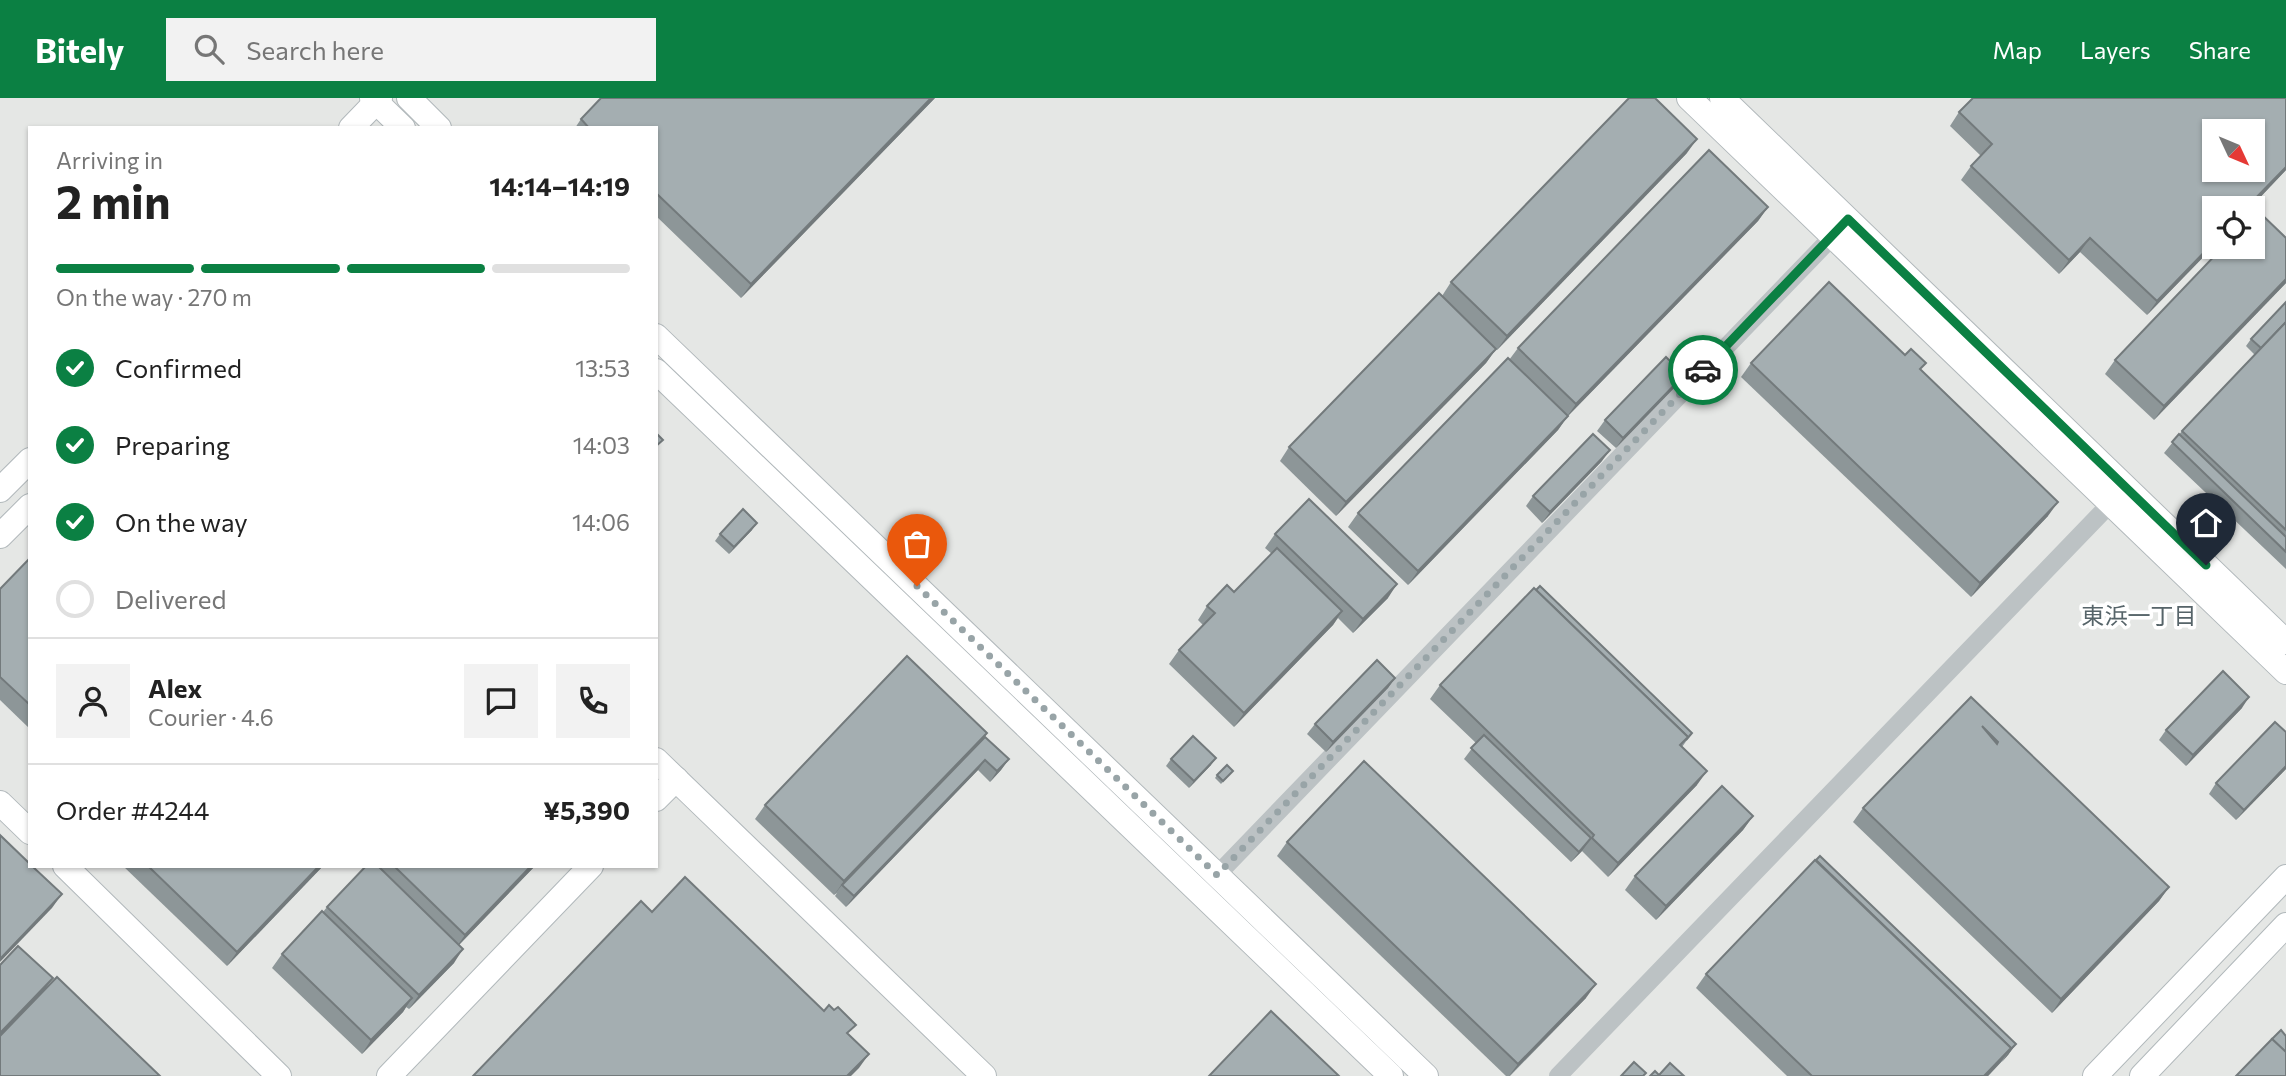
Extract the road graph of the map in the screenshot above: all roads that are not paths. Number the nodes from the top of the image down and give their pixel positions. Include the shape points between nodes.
1 (1689, 98) edge
2 (1722, 98) edge
3 (376, 99) edge
4 (416, 101) edge
5 (353, 126) edge
6 (398, 126) edge
7 (400, 126) edge
8 (437, 126) edge
9 (1840, 228) junction
10 (658, 338) edge
11 (658, 373) edge
12 (28, 462) edge
13 (0, 490) edge
14 (2118, 495) junction
15 (28, 508) edge
16 (0, 536) edge
17 (2286, 642) edge
18 (2286, 672) edge
19 (658, 762) edge
20 (676, 779) junction
21 (658, 797) edge
22 (0, 803) edge
23 (28, 830) edge
24 (67, 868) edge
25 (590, 868) edge
26 (1217, 875) junction
27 (2286, 877) edge
28 (1200, 893) junction
29 (2286, 925) edge
30 (279, 1076) edge
31 (389, 1076) edge
32 (984, 1076) edge
33 (1391, 1076) edge
34 (1426, 1076) edge
35 (1558, 1076) edge
36 (2095, 1076) edge
37 (2141, 1076) edge

1 - 9 street
2 - 9 street
3 - 5 street
3 - 6 street
4 - 7 street
4 - 8 street
9 - 14 street
9 - 26 street
10 - 26 street
11 - 28 street
12 - 13 street
14 - 17 street
14 - 18 street
14 - 35 street
15 - 16 street
19 - 20 street
20 - 21 street
20 - 32 street
22 - 23 street
24 - 30 street
25 - 31 street
26 - 28 street
26 - 34 street
27 - 36 street
28 - 33 street
29 - 37 street

